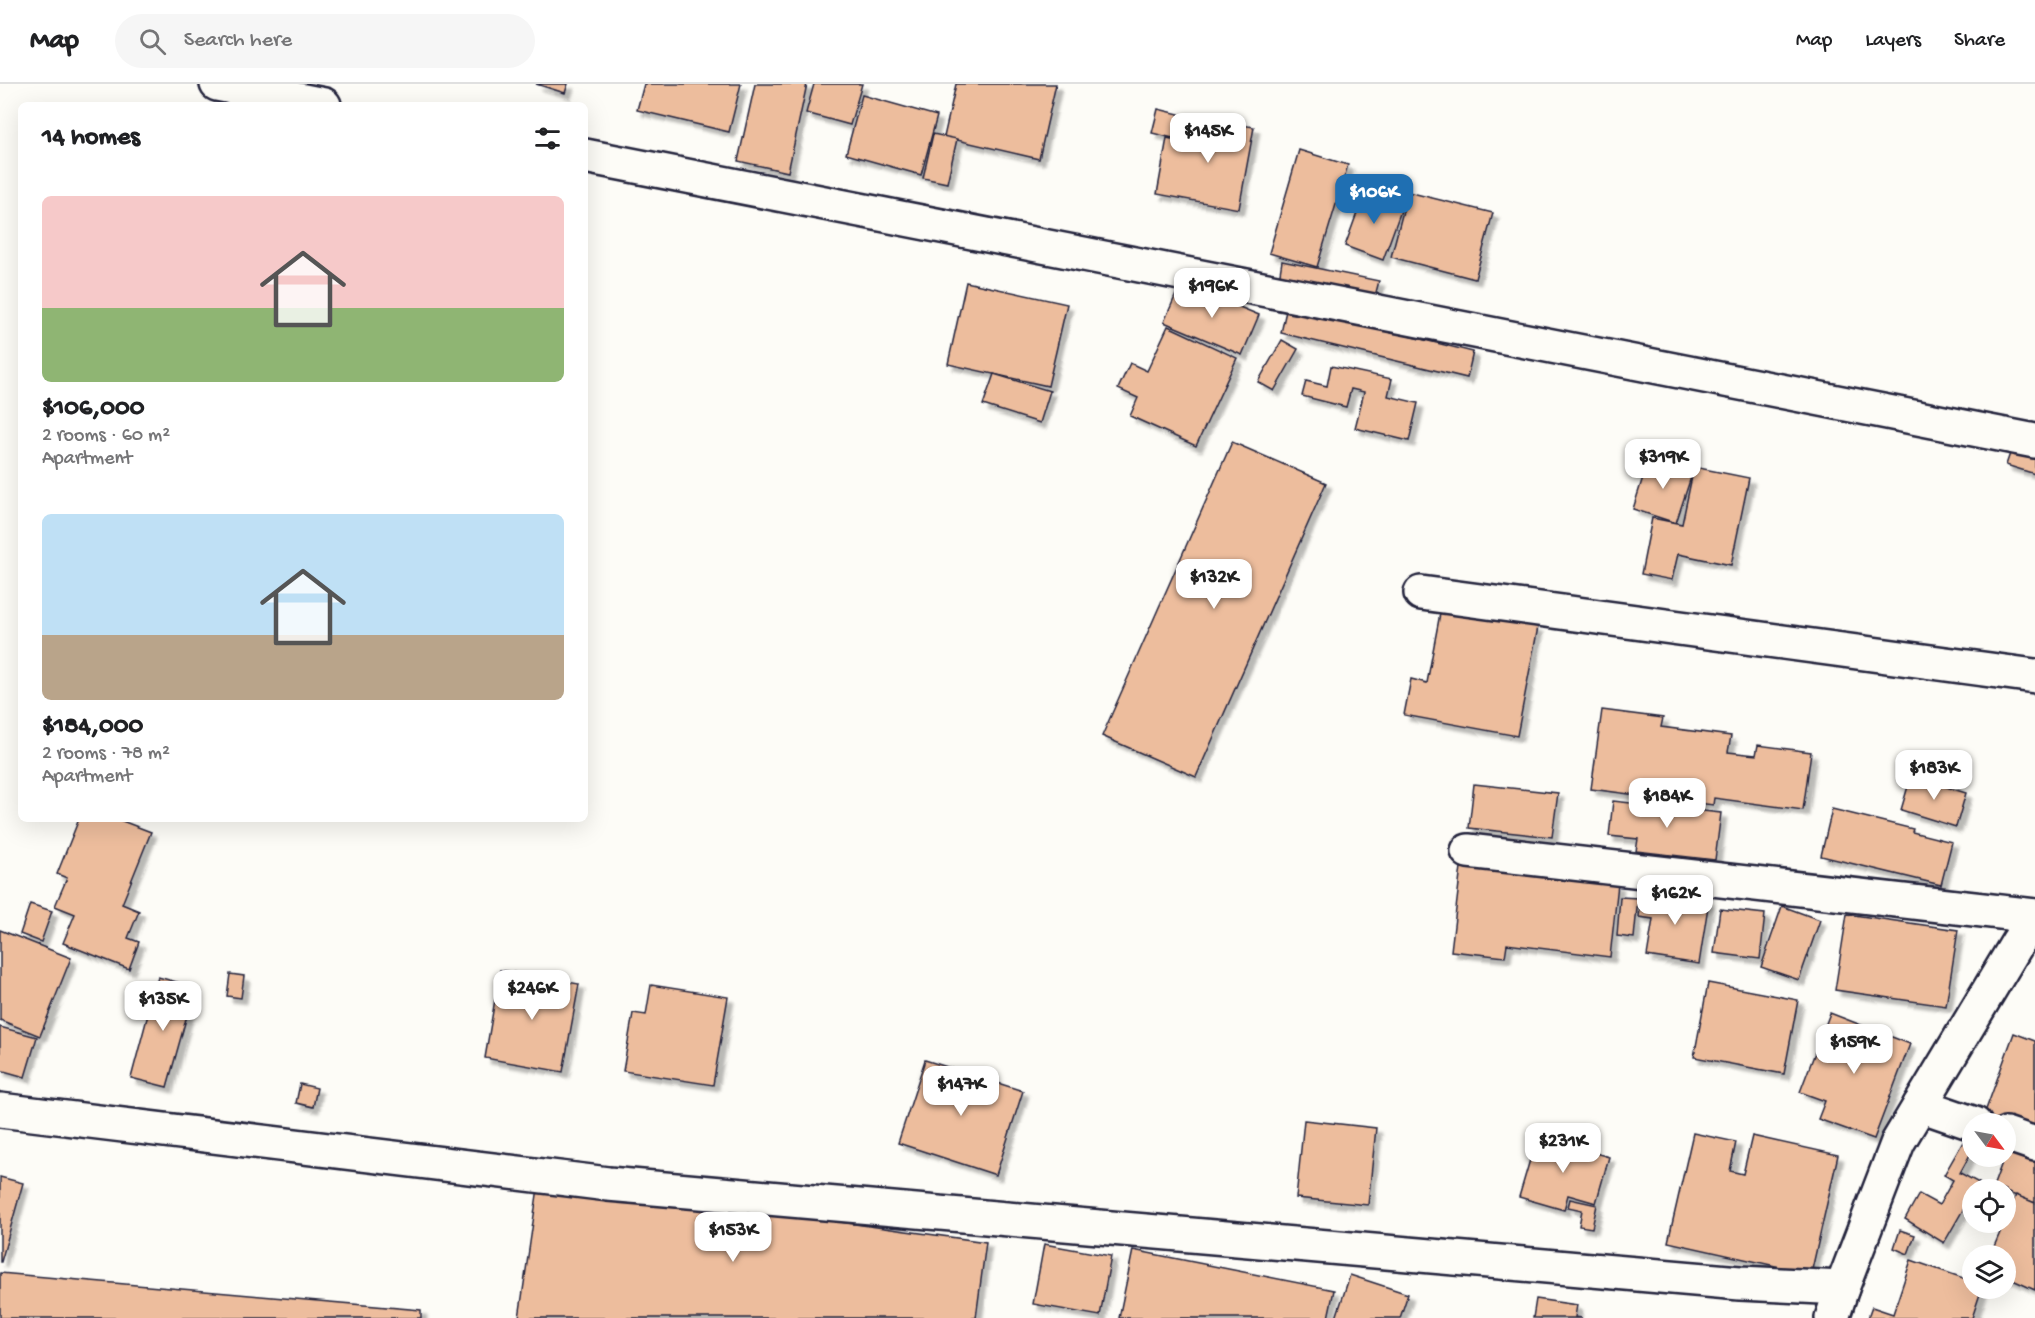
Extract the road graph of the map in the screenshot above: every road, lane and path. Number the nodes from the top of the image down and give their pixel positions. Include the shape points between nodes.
1 (217, 84) edge
2 (309, 102) edge
3 (588, 157) edge
4 (2035, 441) edge
5 (1421, 593) dead end
6 (2035, 676) edge
7 (1468, 851) dead end
8 (2035, 916) edge
9 (1920, 1105) junction
10 (0, 1110) edge
11 (1962, 1120) edge
12 (2016, 1137) edge
13 (2035, 1144) edge
14 (1837, 1303) edge

1 - 2 street
3 - 4 street
5 - 6 street
7 - 8 street
8 - 9 street
9 - 11 street
9 - 14 street via 1898,1142
10 - 14 street via 608,1184 1740,1283
12 - 13 street

